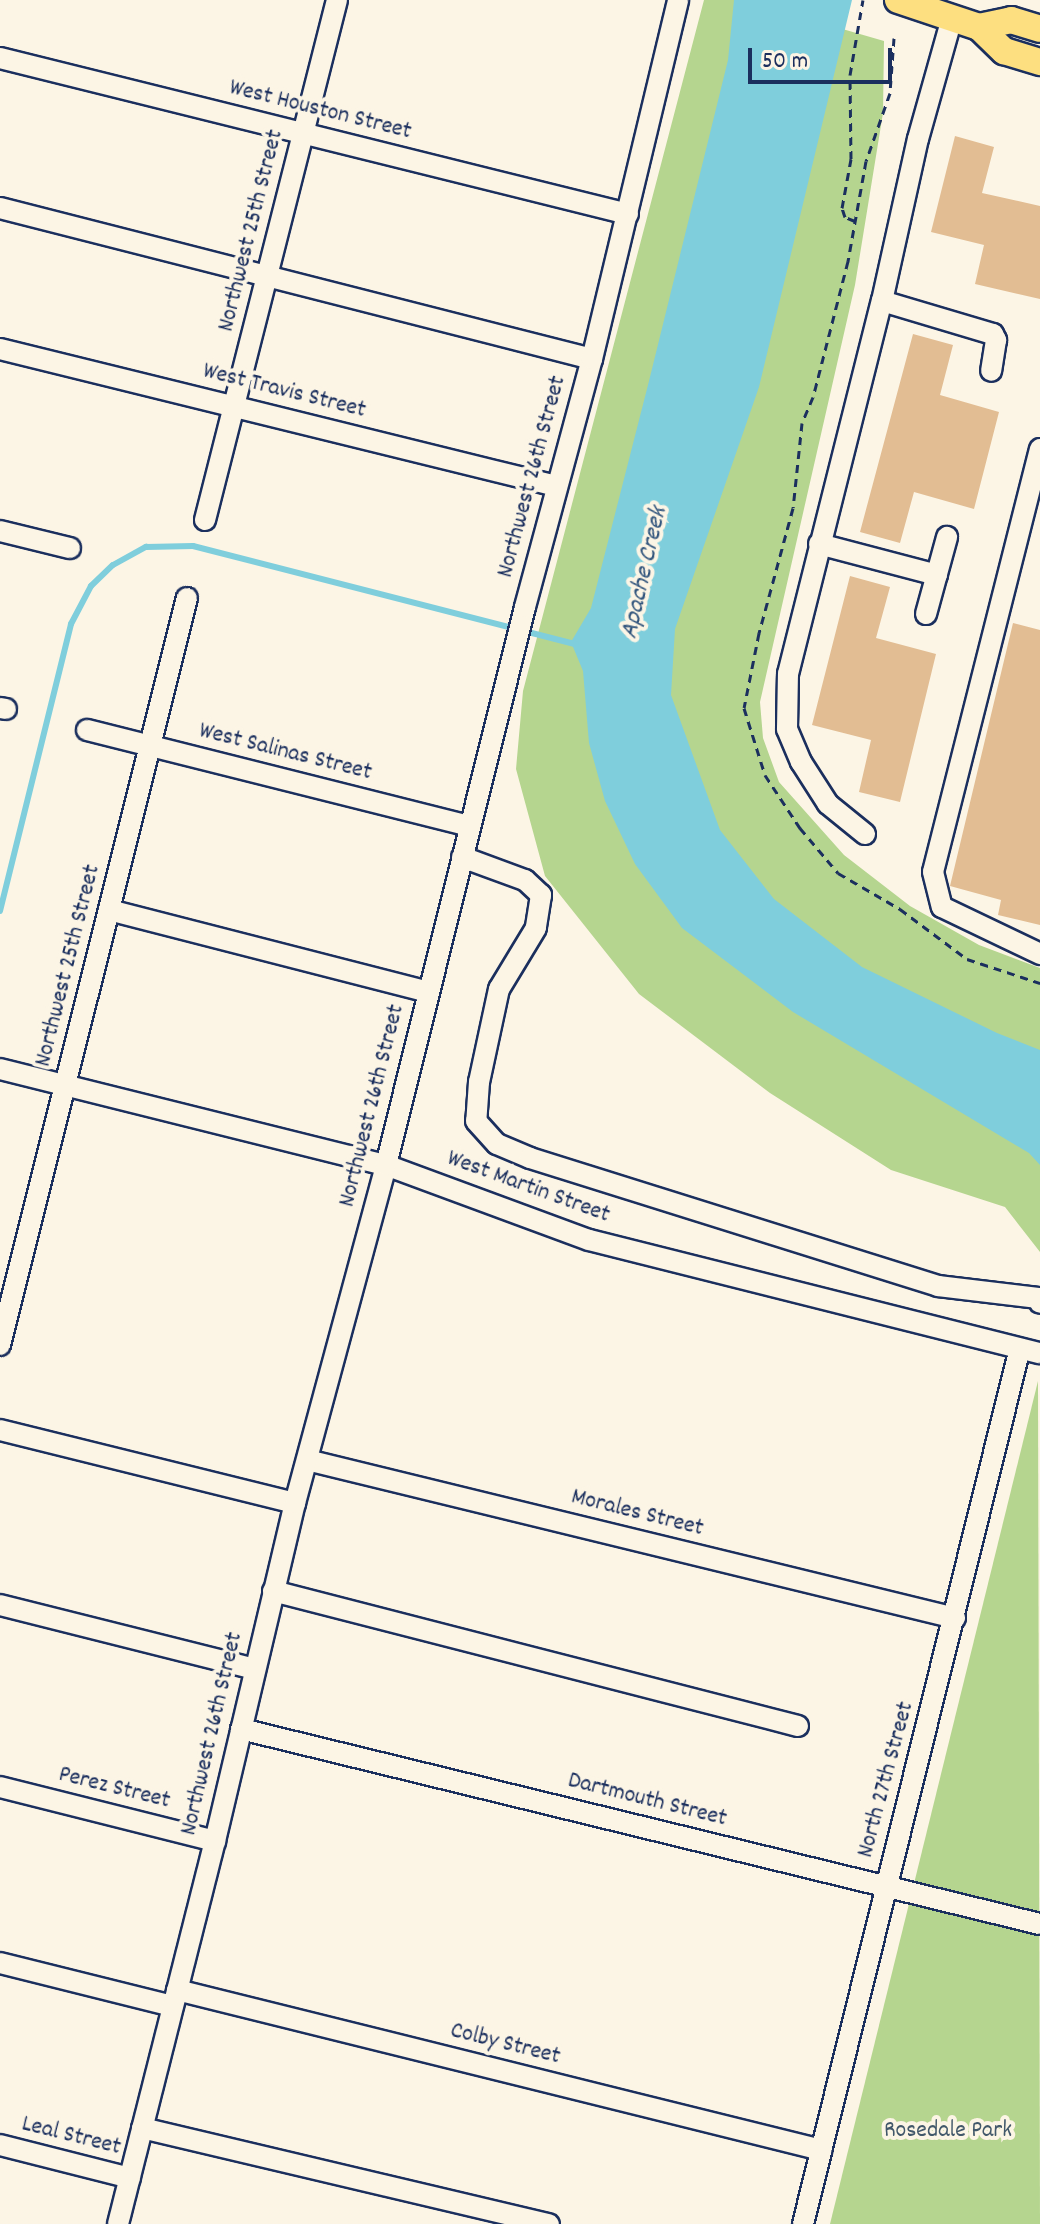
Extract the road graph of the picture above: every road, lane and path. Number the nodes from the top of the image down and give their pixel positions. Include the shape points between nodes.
1 (337, 0) edge
2 (678, 0) edge
3 (863, 0) edge
4 (898, 0) edge
5 (952, 18) junction
6 (979, 27) junction
7 (1040, 29) edge
8 (0, 58) edge
9 (1040, 62) edge
10 (303, 133) junction
11 (0, 208) edge
12 (628, 214) junction
13 (855, 221) dead end
14 (267, 277) junction
15 (882, 301) junction
16 (0, 349) edge
17 (592, 359) junction
18 (991, 371) dead end
19 (235, 407) junction
20 (1040, 449) edge
21 (556, 486) junction
22 (205, 520) dead end
23 (0, 531) edge
24 (947, 537) dead end
25 (819, 544) junction
26 (70, 548) dead end
27 (937, 575) junction
28 (187, 598) dead end
29 (926, 614) dead end
30 (87, 730) dead end
31 (151, 746) junction
32 (470, 826) junction
33 (865, 834) dead end
34 (462, 857) junction
35 (109, 910) junction
36 (1040, 954) edge
37 (428, 992) junction
38 (0, 1069) edge
39 (67, 1087) junction
40 (386, 1165) junction
41 (1040, 1303) edge
42 (0, 1345) edge
43 (1030, 1351) edge
44 (0, 1430) edge
45 (307, 1460) junction
46 (295, 1503) junction
47 (273, 1591) junction
48 (0, 1605) edge
49 (955, 1618) junction
50 (255, 1669) junction
51 (798, 1726) dead end
52 (241, 1729) junction
53 (0, 1787) edge
54 (215, 1841) junction
55 (886, 1886) junction
56 (1040, 1924) edge
57 (0, 1963) edge
58 (175, 1998) junction
59 (142, 2128) junction
60 (0, 2145) edge
61 (821, 2150) junction
62 (130, 2178) junction
63 (118, 2224) edge
64 (549, 2224) edge
65 (803, 2224) edge

1 - 10 street, Northwest 25th Street
2 - 12 street, Northwest 26th Street
3 - 13 path via 850,75 851,159 842,214
4 - 5 main road
5 - 6 main road
5 - 15 street
6 - 7 main road via 1011,20
6 - 9 main road via 1004,51
8 - 10 street, West Houston Street
10 - 12 street, West Houston Street
10 - 14 street, Northwest 25th Street
11 - 14 street
12 - 17 street, Northwest 26th Street
14 - 17 street
14 - 19 street, Northwest 25th Street
15 - 18 street via 993,334
15 - 25 street
16 - 19 street, West Travis Street
17 - 21 street, Northwest 26th Street
19 - 21 street, West Travis Street
19 - 22 street, Northwest 25th Street
20 - 36 street via 933,872 942,907
21 - 32 street, Northwest 26th Street
23 - 26 street
24 - 27 street
25 - 27 street
25 - 33 street via 788,674 787,729 828,804
27 - 29 street
28 - 31 street, Northwest 25th Street
30 - 31 street, West Salinas Street
31 - 32 street, West Salinas Street
31 - 35 street, Northwest 25th Street
32 - 34 street, Northwest 26th Street
34 - 37 street, Northwest 26th Street
34 - 41 street via 525,880 541,895 536,928 499,989 479,1082 476,1121 497,1144 938,1286 1038,1298
35 - 37 street
35 - 39 street, Northwest 25th Street
37 - 40 street, Northwest 26th Street
38 - 39 street, West Martin Street
39 - 40 street, West Martin Street
39 - 42 street, Northwest 25th Street
40 - 43 street, West Martin Street via 589,1240
40 - 45 street, Northwest 26th Street
43 - 49 street, North 27th Street
44 - 46 street
45 - 46 street, Northwest 26th Street
45 - 49 street, Morales Street
46 - 47 street, Northwest 26th Street
47 - 50 street, Northwest 26th Street
47 - 51 street
48 - 50 street
49 - 55 street, North 27th Street
50 - 52 street, Northwest 26th Street
52 - 54 street, Northwest 26th Street
52 - 55 street, Dartmouth Street
53 - 54 street, Perez Street
54 - 58 street, Northwest 26th Street
55 - 56 street, Dartmouth Street
55 - 61 street, North 27th Street
57 - 58 street, Colby Street
58 - 59 street, Northwest 26th Street
58 - 61 street, Colby Street
59 - 62 street, Northwest 26th Street
59 - 64 street
60 - 62 street, Leal Street
61 - 65 street, North 27th Street
62 - 63 street, Northwest 26th Street

